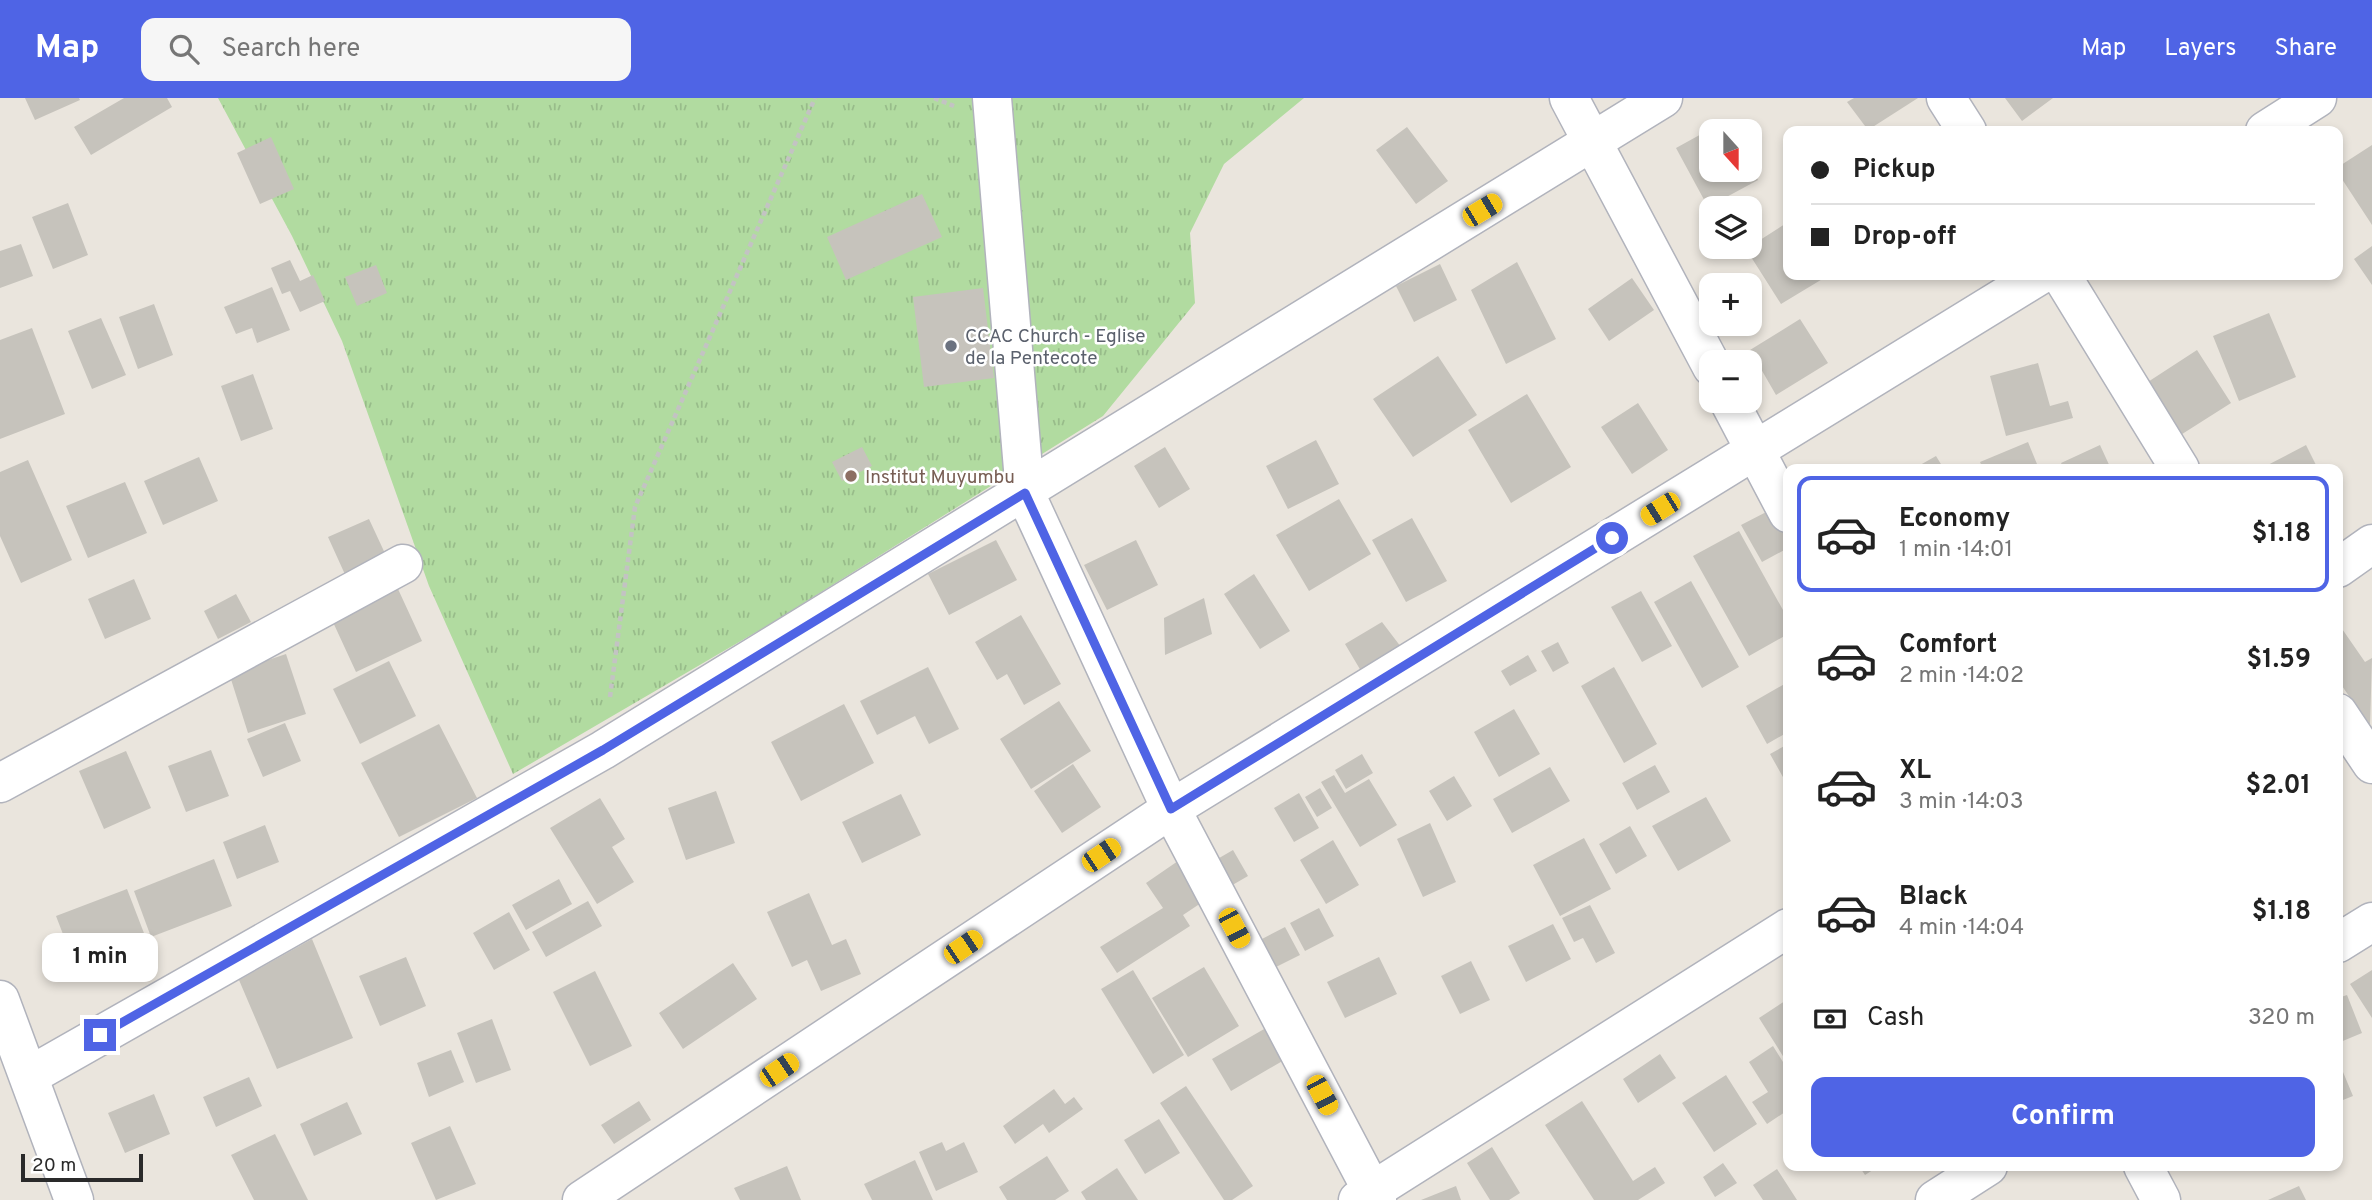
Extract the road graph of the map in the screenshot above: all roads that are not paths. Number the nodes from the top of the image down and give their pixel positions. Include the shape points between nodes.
1 (992, 98) edge
2 (1569, 98) edge
3 (1663, 98) edge
4 (1945, 98) edge
5 (2317, 98) edge
6 (1964, 126) edge
7 (2273, 126) edge
8 (1592, 143) junction
9 (2032, 280) edge
10 (2064, 280) edge
11 (1702, 350) edge
12 (1735, 413) edge
13 (1755, 450) junction
14 (2177, 464) edge
15 (1025, 493) junction
16 (1783, 503) edge
17 (2372, 544) edge
18 (403, 564) dead end
19 (2343, 564) edge
20 (2343, 720) edge
21 (2372, 764) edge
22 (0, 783) edge
23 (1171, 809) junction
24 (2372, 922) edge
25 (1783, 931) edge
26 (2343, 940) edge
27 (0, 1000) edge
28 (29, 1076) junction
29 (1981, 1171) edge
30 (2146, 1171) edge
31 (1369, 1197) edge
32 (74, 1200) edge
33 (582, 1200) edge
34 (1935, 1200) edge
35 (2161, 1200) edge

1 - 15 street
2 - 8 street
3 - 8 street
4 - 6 street
5 - 7 street
8 - 11 street
8 - 15 street
9 - 13 street
10 - 14 street
12 - 13 street
13 - 16 street
13 - 23 street
15 - 23 street
15 - 28 street via 603,750
17 - 19 street
18 - 22 street
20 - 21 street
23 - 31 street
23 - 33 street
24 - 26 street
25 - 31 street
27 - 28 street
28 - 32 street
29 - 34 street
30 - 35 street

